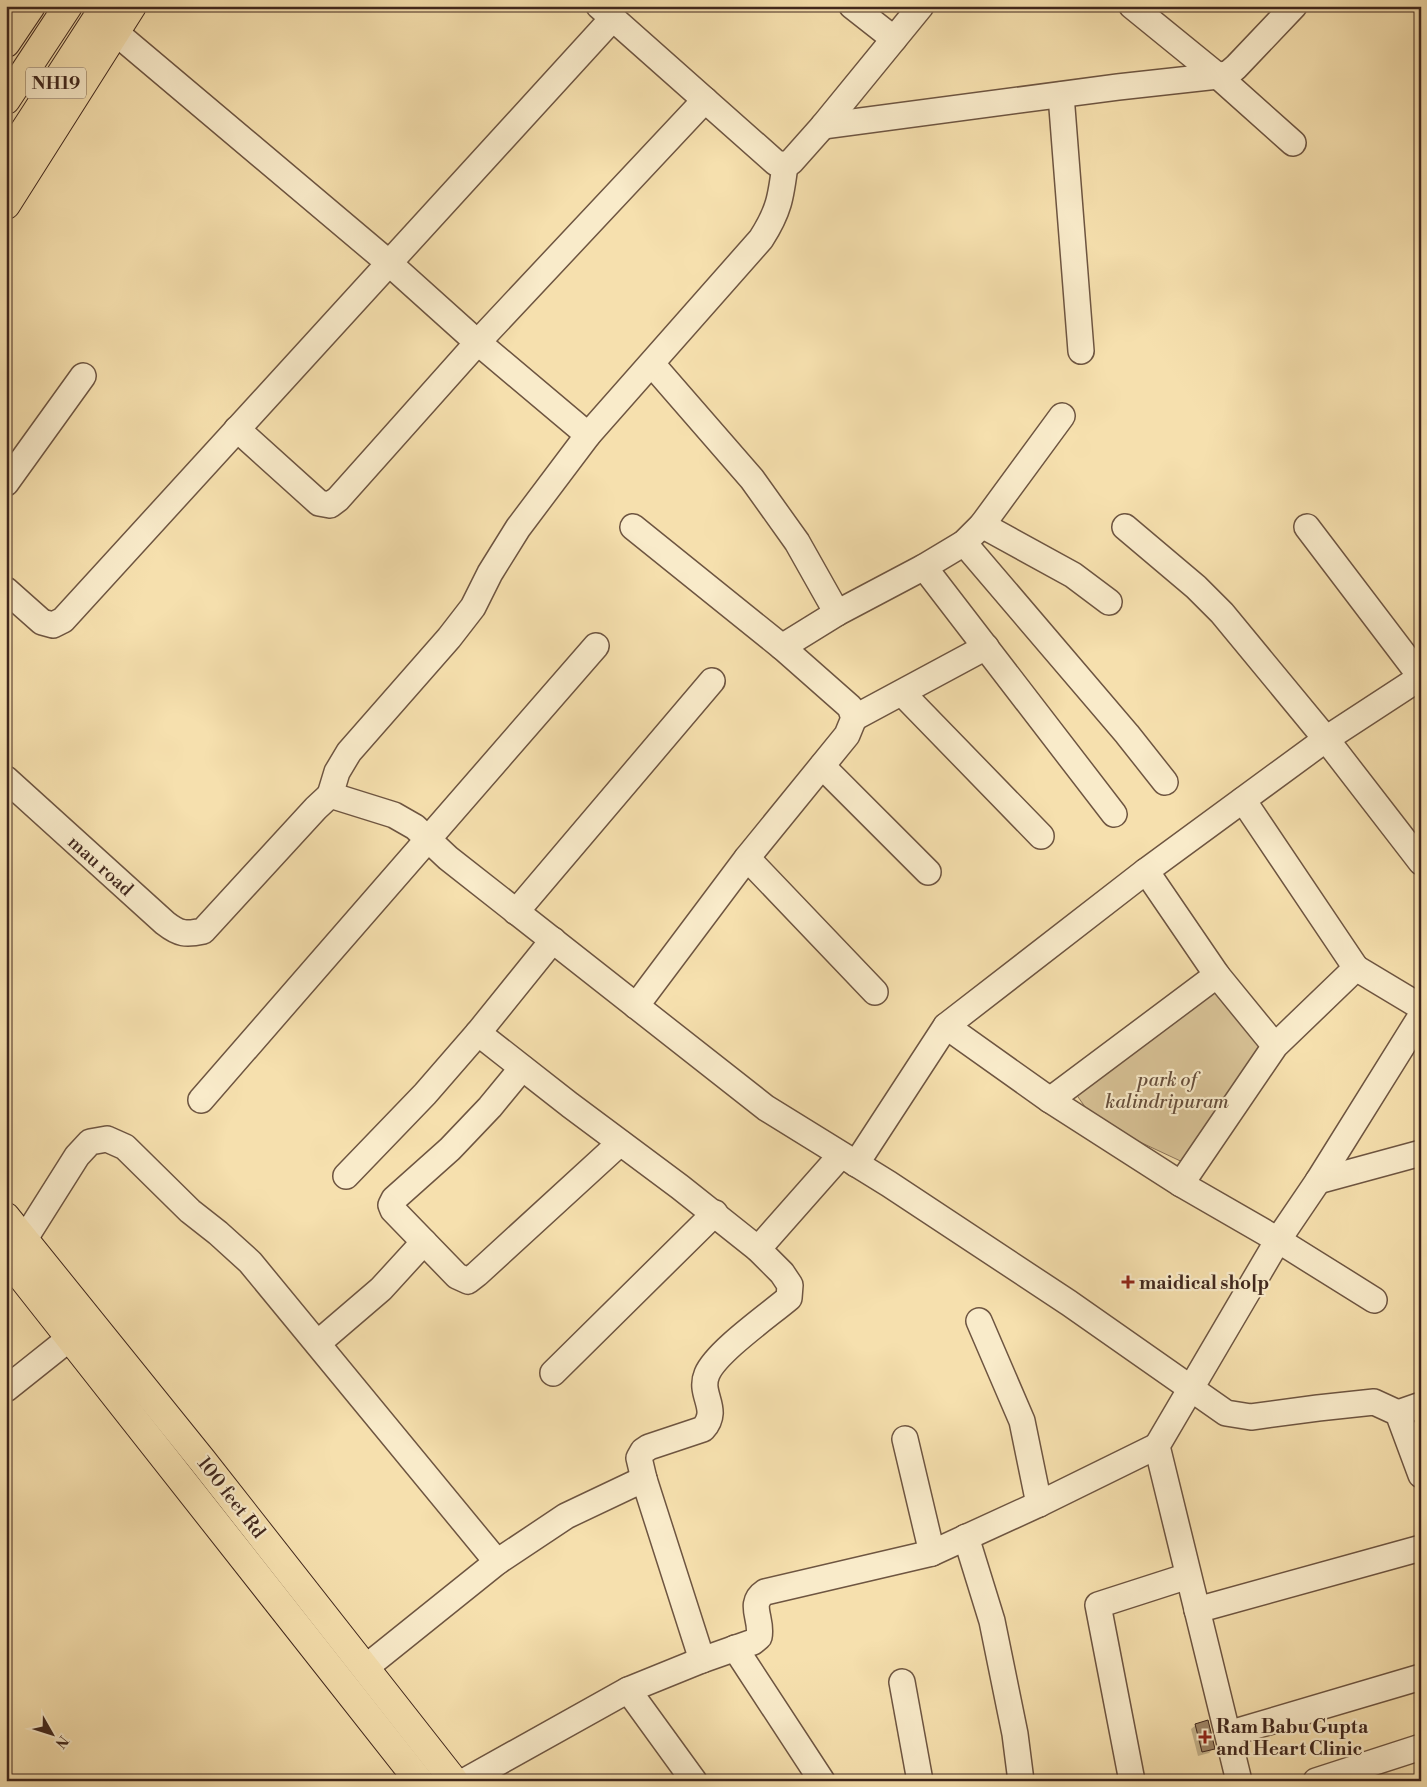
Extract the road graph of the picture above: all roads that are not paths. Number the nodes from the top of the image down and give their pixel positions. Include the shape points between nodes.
1 (31, 6) edge
2 (68, 6) edge
3 (105, 6) edge
4 (132, 6) edge
5 (852, 6) edge
6 (921, 6) edge
7 (1132, 6) edge
8 (1294, 6) edge
9 (606, 12) edge
10 (115, 32) junction
11 (894, 39) junction
12 (6, 43) edge
13 (1218, 76) junction
14 (1061, 95) junction
15 (6, 100) edge
16 (705, 100) junction
17 (823, 126) junction
18 (1293, 142) dead end
19 (6, 160) edge
20 (785, 166) junction
21 (6, 205) edge
22 (389, 263) junction
23 (478, 342) junction
24 (1081, 351) dead end
25 (652, 364) junction
26 (83, 376) dead end
27 (1062, 416) dead end
28 (237, 429) junction
29 (588, 435) junction
30 (6, 482) edge
31 (982, 525) junction
32 (633, 527) dead end
33 (1125, 527) dead end
34 (1306, 527) dead end
35 (964, 543) junction
36 (924, 567) junction
37 (6, 590) edge
38 (1110, 602) dead end
39 (837, 613) junction
40 (596, 646) dead end
41 (782, 647) junction
42 (986, 647) junction
43 (1421, 677) edge
44 (712, 681) dead end
45 (902, 692) junction
46 (854, 718) junction
47 (1326, 739) junction
48 (822, 766) junction
49 (6, 779) edge
50 (1165, 782) dead end
51 (330, 795) junction
52 (1243, 800) junction
53 (1114, 814) dead end
54 (1041, 836) dead end
55 (428, 839) junction
56 (747, 858) junction
57 (1421, 862) edge
58 (1146, 871) junction
59 (928, 872) dead end
60 (516, 912) junction
61 (553, 940) junction
62 (1356, 968) junction
63 (1217, 975) junction
64 (875, 992) dead end
65 (636, 1006) junction
66 (1421, 1007) edge
67 (1421, 1016) edge
68 (946, 1026) junction
69 (478, 1033) junction
70 (1275, 1046) junction
71 (522, 1068) junction
72 (201, 1100) dead end
73 (1050, 1100) junction
74 (620, 1142) junction
75 (1421, 1153) edge
76 (848, 1159) junction
77 (346, 1176) dead end
78 (1318, 1181) junction
79 (1181, 1184) junction
80 (714, 1213) junction
81 (6, 1217) edge
82 (1278, 1240) junction
83 (424, 1242) junction
84 (15, 1248) edge
85 (758, 1249) junction
86 (1374, 1300) dead end
87 (979, 1321) dead end
88 (70, 1338) junction
89 (318, 1343) junction
90 (553, 1373) dead end
91 (6, 1389) edge
92 (1191, 1389) junction
93 (1409, 1409) edge
94 (905, 1440) dead end
95 (1157, 1446) junction
96 (1421, 1475) edge
97 (644, 1478) junction
98 (1039, 1504) junction
99 (966, 1537) junction
100 (1421, 1548) edge
101 (932, 1553) junction
102 (496, 1562) junction
103 (1188, 1576) junction
104 (1196, 1610) junction
105 (735, 1648) junction
106 (702, 1660) junction
107 (365, 1668) junction
108 (1421, 1677) edge
109 (902, 1682) dead end
110 (628, 1690) junction
111 (1228, 1734) junction
112 (1421, 1747) edge
113 (419, 1781) edge
114 (454, 1781) edge
115 (465, 1781) edge
116 (694, 1781) edge
117 (822, 1781) edge
118 (920, 1781) edge
119 (1021, 1781) edge
120 (1132, 1781) edge
121 (1239, 1781) edge
122 (1316, 1781) edge

1 - 12 main road
2 - 15 main road, NH19
3 - 19 main road, NH19
4 - 10 main road
5 - 11 street
6 - 11 street
7 - 13 street
8 - 13 street via 1236,68
9 - 16 street
9 - 22 street
10 - 21 main road
10 - 22 street
11 - 17 street
13 - 14 street
13 - 18 street
14 - 17 street
14 - 24 street
16 - 20 street via 776,163
16 - 23 street
17 - 20 street
20 - 25 street via 774,220
22 - 23 street
22 - 28 street
23 - 28 street via 330,505 319,503
23 - 29 street
25 - 29 street
25 - 39 street via 752,479 797,542
26 - 30 street
27 - 31 street
28 - 37 street via 63,620 53,625 42,622
29 - 51 street via 518,528 472,607 449,638 350,752 337,772
31 - 35 street
31 - 38 street via 1073,575
32 - 41 street
33 - 47 street via 1222,613
34 - 43 street
35 - 36 street
35 - 50 street
36 - 39 street
36 - 42 street
39 - 41 street
40 - 55 street
41 - 46 street via 850,707
42 - 45 street
42 - 53 street
43 - 47 street
44 - 60 street
45 - 46 street
45 - 54 street
46 - 48 street via 847,735
47 - 52 street
47 - 57 street
48 - 56 street
48 - 59 street
49 - 51 street, mau road via 165,923 176,932 190,934 204,931
51 - 55 street via 394,815
52 - 58 street
52 - 62 street
55 - 60 street
55 - 72 street
56 - 64 street
56 - 65 street
58 - 63 street
58 - 68 street
60 - 61 street
61 - 65 street
61 - 69 street
62 - 66 street
62 - 70 street
63 - 70 street
63 - 73 street
65 - 76 street via 766,1108
67 - 78 street
68 - 73 street
68 - 76 street
69 - 71 street
69 - 77 street
70 - 79 street
71 - 74 street
71 - 83 street via 450,1149 394,1199 393,1210
73 - 79 street
74 - 80 street
74 - 83 street via 468,1280 456,1276
75 - 78 street
76 - 85 street
76 - 92 street via 1069,1303
78 - 82 street
79 - 82 street
80 - 85 street
80 - 90 street
81 - 84 main road, 100 feet Rd
82 - 86 street
82 - 92 street
83 - 89 street via 381,1289
84 - 88 main road
84 - 89 street via 77,1156 90,1142 107,1139 125,1147 190,1211 250,1262
84 - 107 main road, 100 feet Rd via 202,1460
85 - 97 street via 782,1272 790,1285 789,1298 723,1352 711,1366 704,1389 711,1413 708,1423 703,1429 643,1451 639,1458
87 - 98 street via 1022,1420
88 - 91 street
88 - 113 main road
89 - 102 street
92 - 93 street via 1226,1413 1251,1417 1374,1402
92 - 95 street
93 - 96 street
94 - 101 street
95 - 98 street
95 - 103 street
97 - 102 street via 566,1516
97 - 106 street
98 - 99 street
99 - 101 street
99 - 119 street via 992,1621
100 - 104 street
101 - 105 street via 765,1592 758,1596 756,1605 761,1631 759,1637
102 - 107 street
103 - 104 street
103 - 120 street via 1098,1605
104 - 111 street
105 - 106 street
105 - 117 street
106 - 110 street
107 - 114 main road, 100 feet Rd
108 - 111 street
109 - 118 street
110 - 115 street
110 - 116 street
111 - 121 street
112 - 122 street

